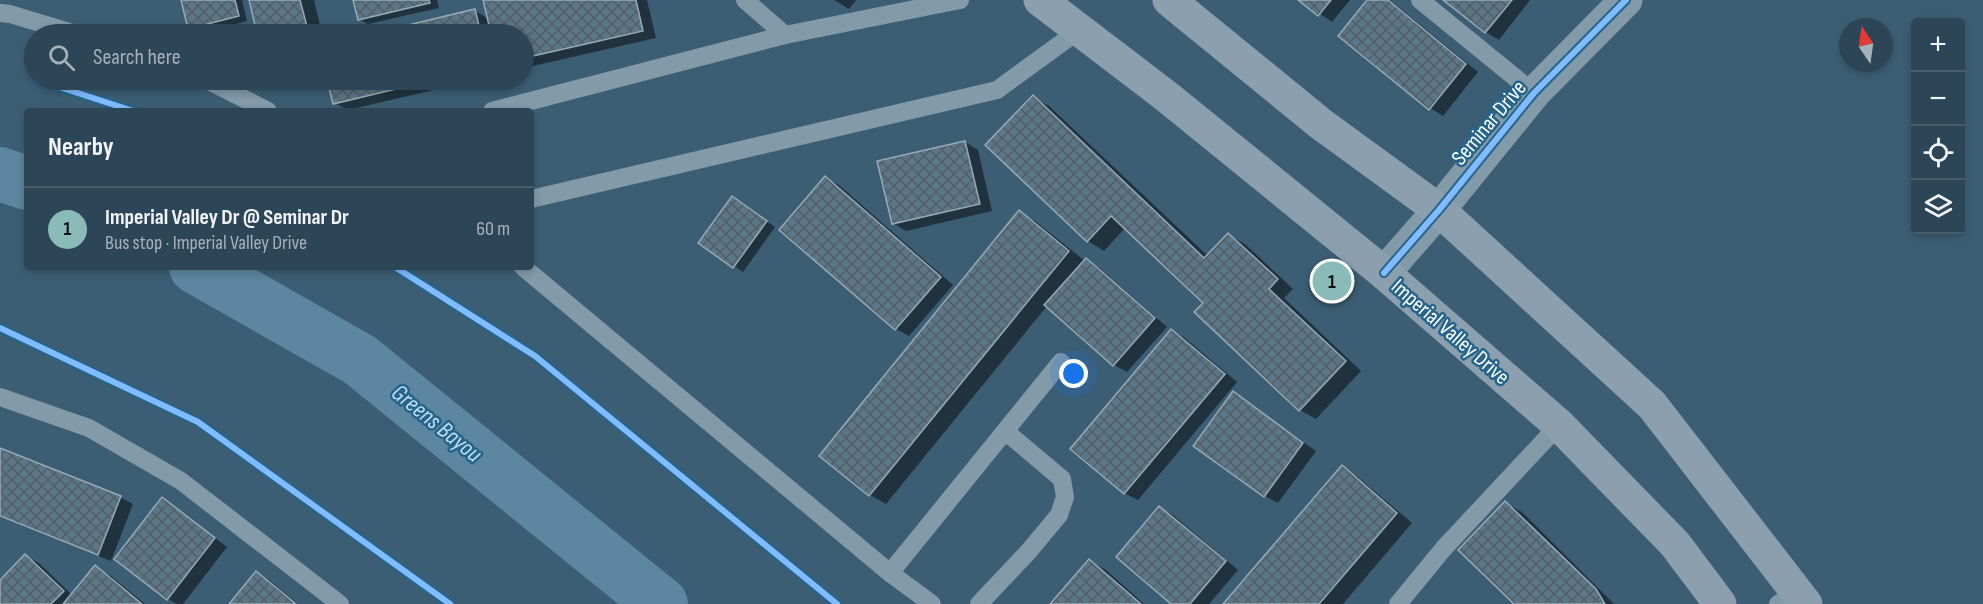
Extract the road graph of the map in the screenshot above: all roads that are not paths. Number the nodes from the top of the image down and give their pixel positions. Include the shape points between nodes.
1 (745, 0) edge
2 (960, 0) edge
3 (1040, 0) edge
4 (1169, 0) edge
5 (1420, 0) edge
6 (1626, 0) edge
7 (0, 13) edge
8 (43, 24) edge
9 (1078, 30) junction
10 (785, 35) junction
11 (227, 90) edge
12 (1534, 93) junction
13 (262, 108) edge
14 (504, 108) edge
15 (534, 198) edge
16 (1439, 210) junction
17 (527, 270) edge
18 (1384, 273) junction
19 (1061, 362) dead end
20 (0, 397) edge
21 (1559, 425) junction
22 (1005, 431) junction
23 (890, 573) junction
24 (1794, 600) edge
25 (340, 604) edge
26 (932, 604) edge
27 (979, 604) edge
28 (1398, 604) edge
29 (1720, 604) edge

1 - 10 lane
2 - 10 lane
3 - 9 main road, Imperial Valley Drive
4 - 16 main road via 1321,124
5 - 12 lane
6 - 12 street, Seminar Drive
7 - 8 lane
9 - 15 lane via 997,90
9 - 18 main road, Imperial Valley Drive via 1166,96
10 - 14 lane
11 - 13 lane
12 - 16 street, Seminar Drive
16 - 18 street, Seminar Drive
16 - 24 main road via 1652,405
17 - 23 lane
18 - 21 main road, Imperial Valley Drive
19 - 22 lane
20 - 25 lane via 88,428 182,481
21 - 28 lane via 1444,548
21 - 29 main road, Imperial Valley Drive via 1675,544
22 - 23 lane
22 - 27 lane via 1062,479 1065,497 1059,515
23 - 26 lane

